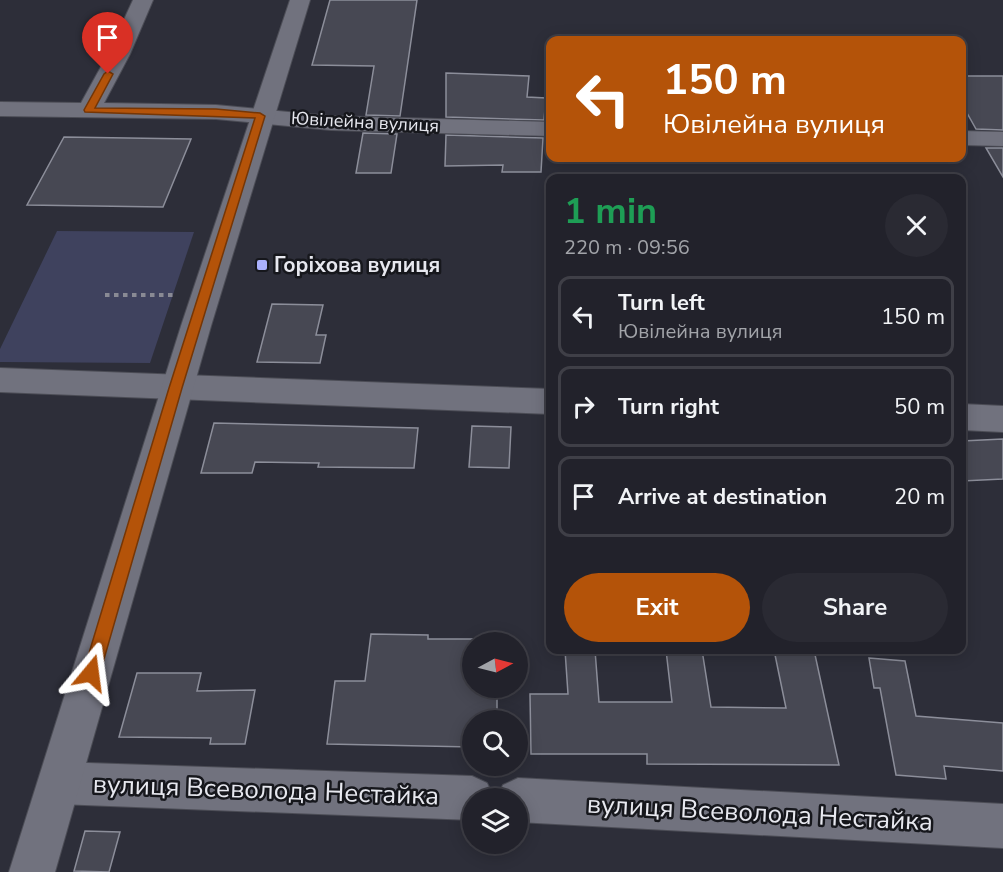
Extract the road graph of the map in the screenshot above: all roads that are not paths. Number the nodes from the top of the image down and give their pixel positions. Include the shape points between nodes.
1 (143, 0) edge
2 (300, 0) edge
3 (0, 109) edge
4 (89, 110) junction
5 (260, 116) junction
6 (546, 129) edge
7 (966, 138) edge
8 (1003, 139) edge
9 (0, 380) edge
10 (175, 388) junction
11 (546, 402) edge
12 (966, 417) edge
13 (1003, 418) edge
14 (59, 783) junction
15 (462, 798) edge
16 (528, 801) edge
17 (1003, 826) edge
18 (32, 872) edge

1 - 4 street
2 - 5 street
3 - 4 street, Ювілейна вулиця
4 - 5 street, Ювілейна вулиця
5 - 6 street, Ювілейна вулиця via 331,123
5 - 10 street
7 - 8 street
9 - 10 street
10 - 11 street
10 - 14 street
12 - 13 street
14 - 15 street, вулиця Всеволода Нестайка
14 - 18 street
16 - 17 street, вулиця Всеволода Нестайка

